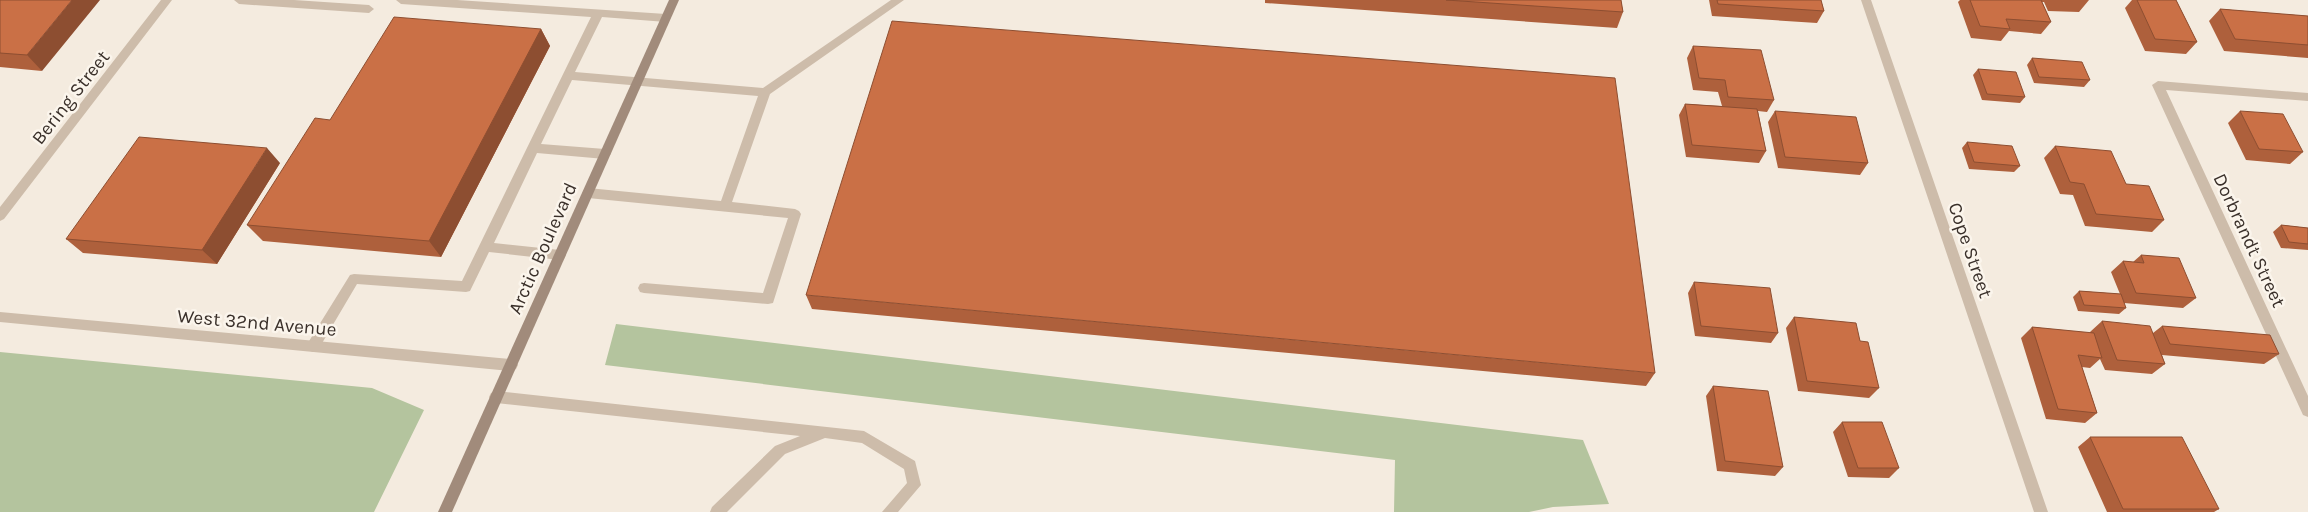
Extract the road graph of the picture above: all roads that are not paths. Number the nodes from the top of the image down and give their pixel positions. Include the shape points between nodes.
1 (167, 0) edge
2 (239, 0) edge
3 (401, 0) edge
4 (674, 0) edge
5 (899, 0) edge
6 (1866, 0) edge
7 (369, 9) dead end
8 (598, 14) junction
9 (666, 18) junction
10 (568, 76) junction
11 (637, 82) junction
12 (765, 92) junction
13 (2308, 98) edge
14 (533, 148) junction
15 (605, 154) junction
16 (588, 193) junction
17 (725, 206) junction
18 (0, 216) edge
19 (485, 247) junction
20 (560, 255) junction
21 (644, 288) dead end
22 (0, 317) edge
23 (313, 346) junction
24 (511, 365) junction
25 (496, 397) junction
26 (2308, 411) edge
27 (825, 432) junction
28 (445, 512) edge
29 (717, 512) edge
30 (889, 512) edge
31 (2042, 512) edge

1 - 18 street, Bering Street
2 - 7 street
3 - 8 street
4 - 9 main road, Arctic Boulevard
5 - 12 street
6 - 31 street, Cope Street
8 - 9 street
8 - 10 street
9 - 11 main road, Arctic Boulevard
10 - 11 street
10 - 14 street
11 - 12 street
11 - 15 main road, Arctic Boulevard
12 - 17 street
13 - 26 street, Dorbrandt Street via 2158,85
14 - 15 street
14 - 19 street
15 - 16 main road, Arctic Boulevard
16 - 17 street
16 - 20 main road, Arctic Boulevard
17 - 21 street via 795,214 768,299
19 - 20 street
19 - 23 street via 466,287 354,279
20 - 24 main road, Arctic Boulevard
22 - 23 street, West 32nd Avenue
23 - 24 street, West 32nd Avenue
24 - 25 main road, Arctic Boulevard
25 - 27 street
25 - 28 main road, Arctic Boulevard
27 - 29 street via 780,450
27 - 30 street via 864,437 910,465 914,485

